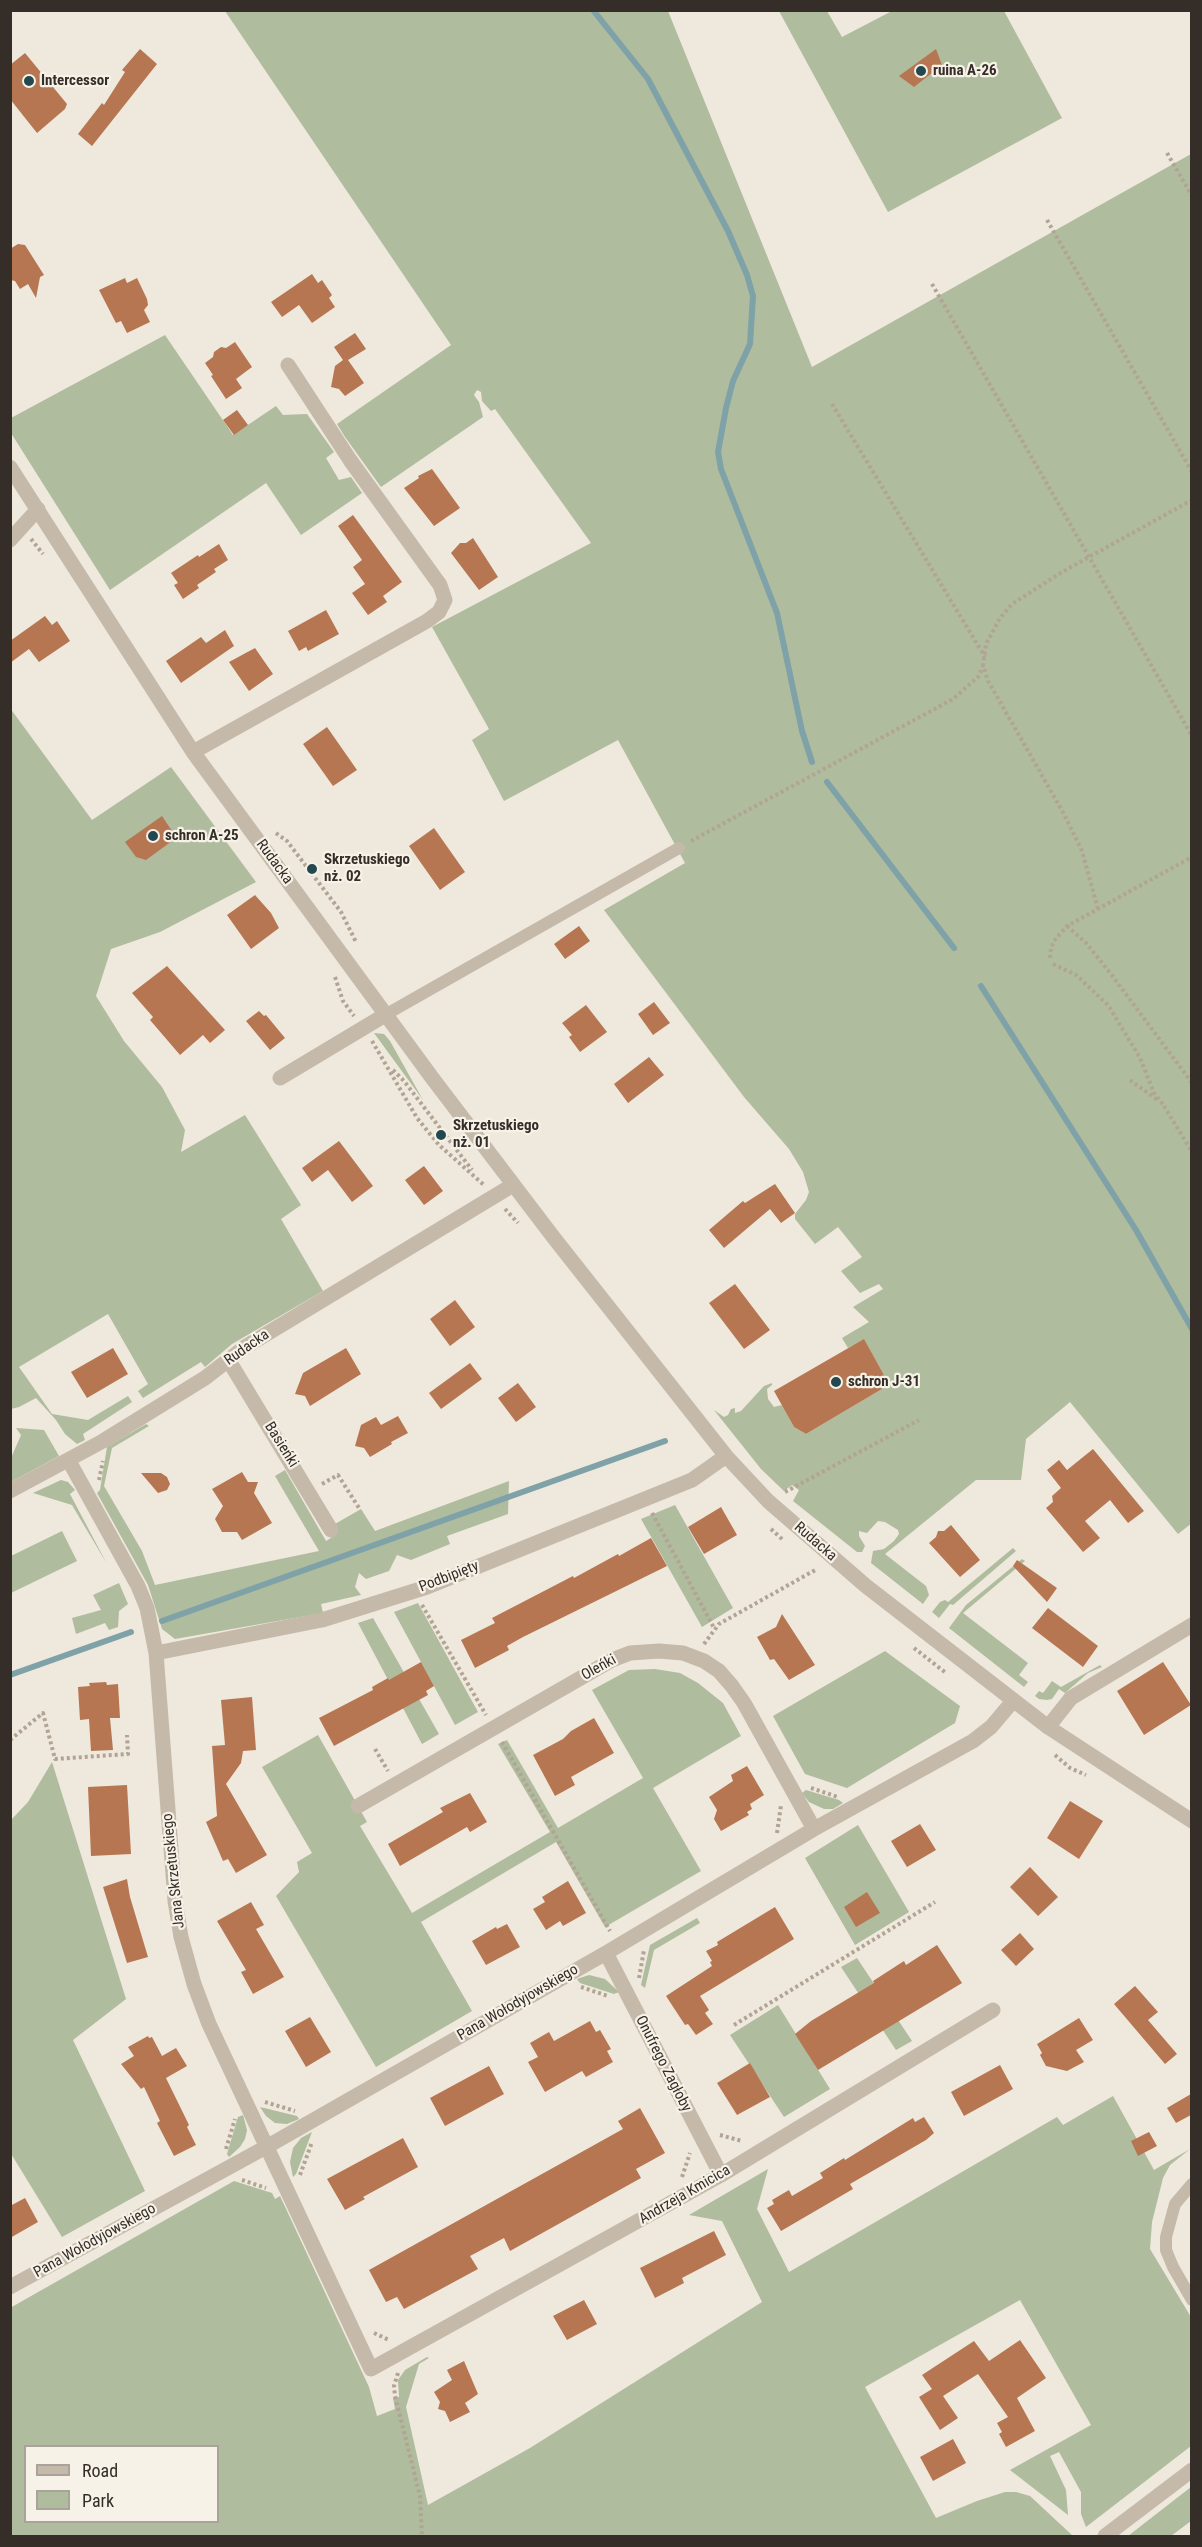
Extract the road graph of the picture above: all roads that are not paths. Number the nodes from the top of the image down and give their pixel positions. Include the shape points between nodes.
1 (288, 364) dead end
2 (10, 467) edge
3 (38, 509) junction
4 (10, 540) edge
5 (193, 752) junction
6 (679, 848) road end
7 (385, 1015) junction
8 (280, 1078) dead end
9 (513, 1185) junction
10 (229, 1361) junction
11 (726, 1456) junction
12 (69, 1461) junction
13 (10, 1491) edge
14 (331, 1530) dead end
15 (1191, 1625) edge
16 (156, 1653) junction
17 (1013, 1701) junction
18 (1048, 1727) junction
19 (358, 1806) dead end
20 (1191, 1821) edge
21 (814, 1829) junction
22 (606, 1953) junction
23 (993, 2010) dead end
24 (268, 2146) junction
25 (721, 2175) junction
26 (1191, 2184) edge
27 (10, 2287) edge
28 (1191, 2300) edge
29 (371, 2369) joint
30 (1191, 2470) edge
31 (1105, 2536) edge

1 - 5 street via 350,460 440,585 445,600 439,612 427,621
2 - 3 street, Rudacka
3 - 4 street
3 - 5 street, Rudacka
5 - 7 street, Rudacka
6 - 7 lane
7 - 8 street
7 - 9 street, Rudacka
9 - 10 street, Rudacka via 245,1347
9 - 11 street, Rudacka
10 - 12 street, Rudacka
10 - 14 street, Basieńki
11 - 16 street, Podbipięty via 692,1480 427,1587 322,1620
11 - 17 street, Rudacka via 768,1502 866,1586
12 - 13 street, Rudacka
12 - 16 street, Jana Skrzetuskiego via 138,1586
15 - 18 street via 1071,1698
16 - 24 street, Jana Skrzetuskiego via 181,1937 204,2011
17 - 18 street, Rudacka
17 - 21 street, Pana Wołodyjowskiego via 975,1740
18 - 20 street, Rudacka
19 - 21 street, Oleńki via 619,1656 653,1651 688,1655 718,1671 736,1691
21 - 22 street, Pana Wołodyjowskiego
22 - 24 street, Pana Wołodyjowskiego
22 - 25 street, Onufrego Zagłoby
23 - 25 street, Andrzeja Kmicica
24 - 27 street, Pana Wołodyjowskiego
24 - 29 street, Jana Skrzetuskiego
25 - 29 street, Andrzeja Kmicica
26 - 28 lane via 1175,2204 1166,2238 1166,2250
30 - 31 street

